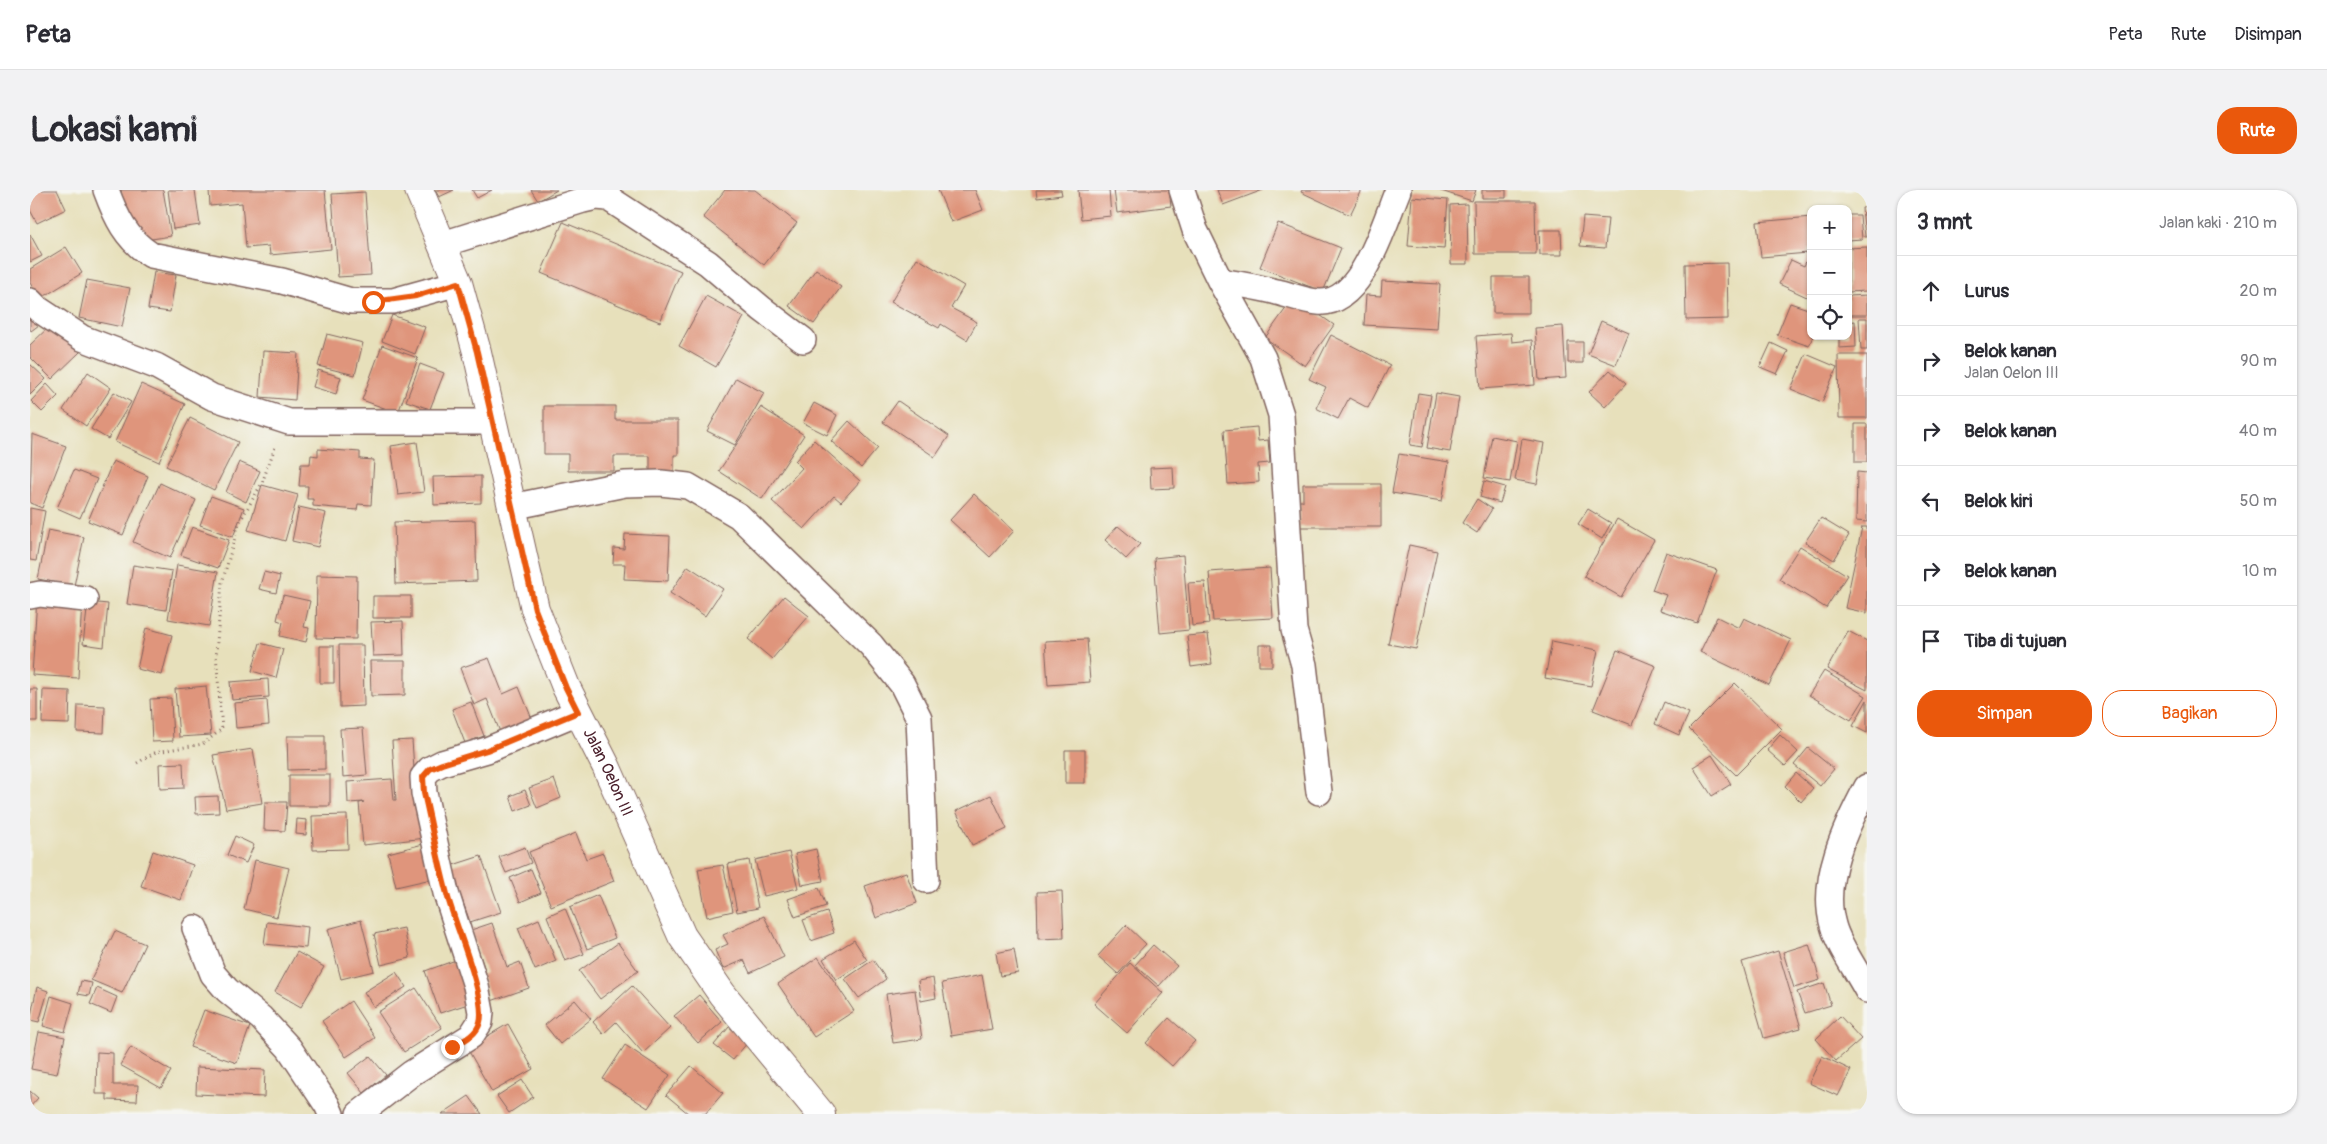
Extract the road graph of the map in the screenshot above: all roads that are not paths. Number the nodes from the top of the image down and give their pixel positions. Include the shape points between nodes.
1 (106, 190) edge
2 (419, 190) edge
3 (1182, 190) edge
4 (1398, 190) edge
5 (443, 244) junction
6 (1220, 281) junction
7 (458, 283) junction
8 (30, 301) edge
9 (803, 340) dead end
10 (493, 422) junction
11 (511, 507) junction
12 (30, 596) edge
13 (85, 599) dead end
14 (578, 712) junction
15 (1867, 787) edge
16 (1319, 792) dead end
17 (926, 880) dead end
18 (195, 928) dead end
19 (1867, 990) edge
20 (331, 1114) edge
21 (359, 1114) edge
22 (821, 1114) edge

1 - 7 street via 126,234 136,246 151,255 282,281 351,300 393,300
2 - 5 street, Jalan Oelon III
3 - 6 street
4 - 6 street via 1368,261 1345,295 1318,302
5 - 7 street, Jalan Oelon III
5 - 9 street via 583,200 608,198 708,262
6 - 16 street via 1263,358 1281,415 1294,630 1304,665
7 - 10 street, Jalan Oelon III
8 - 10 street via 82,338 156,366 212,397 288,422
10 - 11 street, Jalan Oelon III
11 - 14 street, Jalan Oelon III via 535,609
11 - 17 street via 625,484 662,483 688,486 739,516 872,645 902,684 916,709 920,729
12 - 13 street via 40,594
14 - 21 street via 487,750 430,769 423,777 446,893 482,1012 471,1036 412,1073
14 - 22 street, Jalan Oelon III via 606,766 682,936 722,994
15 - 19 street via 1835,863 1828,902 1833,927
18 - 20 street via 213,974 288,1048

